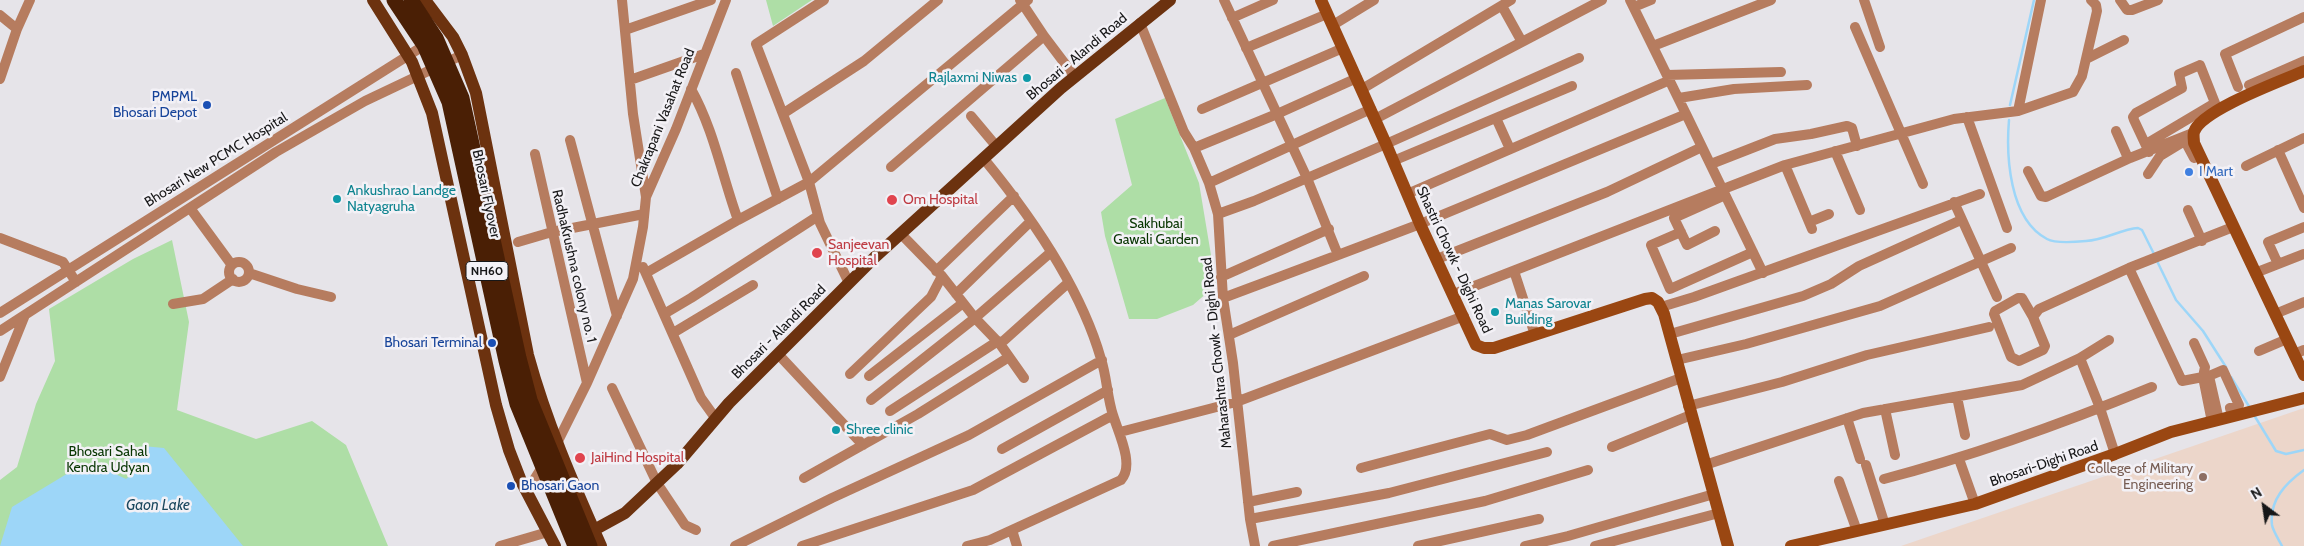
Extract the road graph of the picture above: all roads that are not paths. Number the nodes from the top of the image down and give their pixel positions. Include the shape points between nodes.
1 (30, 0) edge
2 (373, 0) edge
3 (394, 0) edge
4 (411, 0) edge
5 (425, 0) edge
6 (622, 0) edge
7 (711, 0) edge
8 (726, 0) edge
9 (824, 0) edge
10 (938, 0) edge
11 (1170, 0) edge
12 (1224, 0) edge
13 (1273, 0) edge
14 (1321, 0) edge
15 (1374, 0) edge
16 (1511, 0) edge
17 (1602, 0) edge
18 (1650, 0) edge
19 (1771, 0) edge
20 (1864, 0) edge
21 (2041, 0) edge
22 (2091, 0) edge
23 (2120, 0) edge
24 (2158, 0) edge
25 (1024, 1) edge
26 (1632, 3) edge
27 (1502, 6) junction
28 (0, 15) edge
29 (2304, 17) edge
30 (1232, 18) junction
31 (1330, 20) junction
32 (1140, 22) junction
33 (1855, 27) dead end
34 (16, 29) junction
35 (626, 30) junction
36 (448, 31) junction
37 (1044, 36) junction
38 (2124, 40) dead end
39 (1522, 42) junction
40 (1653, 46) junction
41 (1880, 47) dead end
42 (1246, 48) junction
43 (1343, 48) junction
44 (408, 54) junction
45 (704, 54) junction
46 (462, 56) junction
47 (1579, 58) dead end
48 (2086, 59) junction
49 (2304, 61) edge
50 (2, 65) edge
51 (2304, 71) edge
52 (1781, 72) dead end
53 (736, 73) dead end
54 (1076, 76) junction
55 (418, 77) junction
56 (1668, 78) junction
57 (0, 79) edge
58 (630, 80) junction
59 (1262, 82) junction
60 (1359, 84) junction
61 (1807, 85) dead end
62 (1572, 86) dead end
63 (690, 89) junction
64 (1679, 98) junction
65 (1202, 109) dead end
66 (2018, 111) junction
67 (784, 113) junction
68 (1277, 114) junction
69 (1373, 114) junction
70 (1686, 114) junction
71 (971, 116) dead end
72 (1968, 117) junction
73 (1496, 118) junction
74 (2116, 131) dead end
75 (2193, 133) junction
76 (1902, 134) junction
77 (2304, 138) edge
78 (570, 140) dead end
79 (1291, 144) junction
80 (1386, 144) junction
81 (1857, 146) junction
82 (997, 147) junction
83 (1702, 147) junction
84 (1194, 148) junction
85 (2148, 148) junction
86 (1510, 149) junction
87 (2278, 150) junction
88 (1835, 151) junction
89 (535, 154) dead end
90 (2200, 156) junction
91 (2128, 158) junction
92 (984, 159) junction
93 (1393, 160) junction
94 (1711, 164) junction
95 (1786, 165) junction
96 (2246, 166) dead end
97 (891, 167) dead end
98 (2028, 171) dead end
99 (2148, 174) dead end
100 (1307, 178) junction
101 (809, 182) junction
102 (1209, 183) junction
103 (1923, 184) dead end
104 (1724, 193) junction
105 (1407, 194) junction
106 (1980, 194) dead end
107 (1014, 196) junction
108 (646, 197) junction
109 (778, 199) junction
110 (1954, 202) junction
111 (190, 208) junction
112 (2304, 208) edge
113 (1860, 210) dead end
114 (2188, 210) dead end
115 (644, 214) junction
116 (1218, 214) junction
117 (1829, 214) dead end
118 (818, 216) junction
119 (738, 220) junction
120 (1961, 220) junction
121 (1031, 221) junction
122 (593, 223) junction
123 (1420, 224) junction
124 (2233, 227) junction
125 (2304, 227) edge
126 (2007, 228) dead end
127 (1329, 230) junction
128 (1715, 231) dead end
129 (552, 232) junction
130 (1681, 232) junction
131 (901, 234) junction
132 (0, 238) edge
133 (2202, 240) junction
134 (511, 243) junction
135 (2011, 248) dead end
136 (463, 252) junction
137 (1753, 252) junction
138 (638, 253) junction
139 (1050, 253) junction
140 (1338, 254) junction
141 (2304, 254) edge
142 (1437, 259) junction
143 (1981, 263) junction
144 (231, 264) junction
145 (2278, 264) junction
146 (2129, 268) junction
147 (68, 270) junction
148 (1514, 271) junction
149 (1763, 272) junction
150 (249, 273) junction
151 (646, 273) junction
152 (939, 273) junction
153 (2255, 273) junction
154 (1364, 276) dead end
155 (1221, 277) junction
156 (233, 279) junction
157 (76, 282) junction
158 (849, 283) junction
159 (1068, 283) junction
160 (753, 285) dead end
161 (956, 294) junction
162 (1454, 294) junction
163 (1997, 297) dead end
164 (331, 298) dead end
165 (1223, 298) junction
166 (2304, 302) edge
167 (963, 303) junction
168 (173, 304) dead end
169 (1661, 307) junction
170 (2, 312) edge
171 (664, 314) junction
172 (2275, 314) junction
173 (25, 315) junction
174 (617, 316) junction
175 (1464, 316) junction
176 (2033, 317) junction
177 (975, 318) junction
178 (12, 323) junction
179 (1988, 327) dead end
180 (0, 331) edge
181 (672, 333) junction
182 (1670, 334) junction
183 (1228, 335) junction
184 (1534, 335) junction
185 (2286, 339) junction
186 (2109, 340) dead end
187 (999, 342) junction
188 (2194, 343) dead end
189 (2259, 351) dead end
190 (2299, 352) edge
191 (778, 354) junction
192 (1009, 357) junction
193 (2080, 358) junction
194 (1102, 360) junction
195 (1676, 360) junction
196 (1, 371) edge
197 (850, 374) dead end
198 (2304, 375) edge
199 (869, 376) dead end
200 (2203, 376) junction
201 (1024, 378) dead end
202 (1681, 378) junction
203 (587, 383) junction
204 (2152, 387) dead end
205 (612, 388) dead end
206 (1108, 390) junction
207 (1957, 397) junction
208 (2304, 398) edge
209 (871, 400) dead end
210 (1236, 402) junction
211 (2100, 408) junction
212 (1885, 409) junction
213 (1689, 410) junction
214 (890, 411) dead end
215 (2236, 413) junction
216 (1113, 415) junction
217 (2216, 417) junction
218 (716, 418) junction
219 (1847, 418) junction
220 (1120, 432) junction
221 (1965, 435) dead end
222 (557, 443) junction
223 (863, 444) junction
224 (1612, 447) dead end
225 (1002, 449) dead end
226 (1547, 452) dead end
227 (2116, 454) junction
228 (1895, 455) dead end
229 (1959, 459) junction
230 (1705, 465) junction
231 (1361, 468) dead end
232 (1588, 470) dead end
233 (804, 478) dead end
234 (1884, 480) dead end
235 (1839, 481) dead end
236 (657, 483) junction
237 (527, 491) junction
238 (1297, 492) dead end
239 (1714, 494) junction
240 (1248, 502) junction
241 (1975, 504) junction
242 (1719, 513) junction
243 (1250, 519) junction
244 (1539, 519) dead end
245 (1885, 524) junction
246 (594, 530) junction
247 (696, 530) dead end
248 (1012, 530) junction
249 (1857, 531) junction
250 (548, 532) junction
251 (985, 544) edge
252 (500, 546) edge
253 (555, 546) edge
254 (575, 546) edge
255 (590, 546) edge
256 (601, 546) edge
257 (735, 546) edge
258 (802, 546) edge
259 (967, 546) edge
260 (1017, 546) edge
261 (1255, 546) edge
262 (1272, 546) edge
263 (1418, 546) edge
264 (1525, 546) edge
265 (1595, 546) edge
266 (1728, 546) edge
267 (1791, 546) edge

1 - 34 street
2 - 44 main road
3 - 254 highway, Bhosari Flyover / NH60, bridge via 424,45 449,102 517,404
4 - 255 highway, Bhosari Flyover / NH60, bridge via 436,38 462,98 530,400
5 - 36 main road
6 - 35 street
7 - 35 street
8 - 45 street, Chakrapani Vasahat Road
9 - 67 street via 756,44
10 - 67 street via 864,60
11 - 32 main road, Bhosari - Alandi Road
12 - 30 street
13 - 30 street
14 - 31 street, Shastri Chowk - Dighi Road
15 - 31 street
16 - 27 street
17 - 39 street
18 - 26 street
19 - 40 street
20 - 41 street
21 - 66 street
22 - 48 street via 2097,11
23 - 24 street via 2123,7 2132,10
25 - 37 street
25 - 101 street
26 - 40 street
27 - 39 street
27 - 60 street
28 - 34 street
29 - 49 street via 2225,54 2243,86
30 - 42 street
31 - 42 street
31 - 43 street, Shastri Chowk - Dighi Road
32 - 54 main road, Bhosari - Alandi Road
32 - 84 street, Maharashtra Chowk - Dighi Road via 1184,132
33 - 76 street
34 - 50 street
35 - 58 street
36 - 44 street, Bhosari New PCMC Hospital
36 - 46 main road
37 - 54 street
37 - 97 street
38 - 48 street
39 - 69 street
40 - 56 street
42 - 59 street
43 - 59 street
43 - 60 street, Shastri Chowk - Dighi Road
44 - 55 main road
44 - 147 street, Bhosari New PCMC Hospital
45 - 58 street
45 - 63 street, Chakrapani Vasahat Road
46 - 55 street, Bhosari New PCMC Hospital
46 - 134 main road via 476,93
47 - 80 street
48 - 66 street via 2078,87 2073,92
50 - 57 street
51 - 75 street via 2223,107 2198,124
52 - 56 street
53 - 109 street
54 - 82 main road, Bhosari - Alandi Road
55 - 111 street, Bhosari New PCMC Hospital via 379,94 276,152
55 - 136 main road via 432,113
56 - 64 street
56 - 86 street
58 - 108 street
59 - 65 street
59 - 68 street
60 - 68 street
60 - 69 street, Shastri Chowk - Dighi Road
61 - 64 street via 1734,89
62 - 73 street
63 - 108 street, Chakrapani Vasahat Road
63 - 119 street via 703,110
64 - 70 street
66 - 72 street
67 - 101 street
68 - 79 street
68 - 84 street
69 - 79 street
69 - 80 street, Shastri Chowk - Dighi Road
70 - 83 street
70 - 123 street
71 - 82 street
72 - 76 street
72 - 126 street
73 - 86 street
73 - 93 street
74 - 91 street
75 - 85 street
75 - 90 street
76 - 81 street
76 - 103 street
77 - 87 street
78 - 122 street
79 - 100 street
79 - 102 street
80 - 93 street, Shastri Chowk - Dighi Road
80 - 100 street
81 - 88 street
81 - 94 street via 1852,128 1847,126 1775,139
82 - 92 main road, Bhosari - Alandi Road
83 - 94 street
83 - 142 street via 1607,192
84 - 102 street, Maharashtra Chowk - Dighi Road
85 - 85 street via 2133,117 2182,88 2179,74 2200,65 2215,103
85 - 91 street
86 - 105 street
87 - 96 street
87 - 112 street
88 - 95 street
88 - 113 street
89 - 129 street, RadhaKrushna colony no. 1
90 - 99 street via 2194,158 2183,142 2160,156
90 - 124 street
91 - 98 street via 2046,197 2041,196
92 - 107 street
92 - 131 main road, Bhosari - Alandi Road
93 - 105 street, Shastri Chowk - Dighi Road
94 - 104 street
95 - 104 street
95 - 117 street via 1811,225
100 - 116 street
100 - 127 street
101 - 109 street
101 - 118 street
102 - 116 street, Maharashtra Chowk - Dighi Road
104 - 130 street via 1674,218
104 - 137 street
104 - 148 street
105 - 123 street, Shastri Chowk - Dighi Road
106 - 110 street
107 - 121 street
107 - 152 street
108 - 115 street, Chakrapani Vasahat Road
109 - 119 street
110 - 120 street
110 - 149 street
111 - 144 street
111 - 157 street, Bhosari New PCMC Hospital
114 - 133 street
115 - 122 street
115 - 138 street, Chakrapani Vasahat Road
116 - 155 street, Maharashtra Chowk - Dighi Road
118 - 158 street
118 - 171 street
119 - 151 street
120 - 143 street
120 - 182 street via 1859,266 1831,284 1803,296
121 - 139 street
121 - 161 street
122 - 129 street
122 - 174 street
123 - 140 street
123 - 142 street, Shastri Chowk - Dighi Road
124 - 133 street
124 - 153 street
125 - 145 street via 2268,242
127 - 140 street
127 - 155 street
128 - 130 street via 1687,245
129 - 134 street
129 - 203 street, RadhaKrushna colony no. 1
130 - 137 street via 1651,245 1670,289
131 - 152 street
131 - 158 main road, Bhosari - Alandi Road
132 - 147 street via 63,262
133 - 146 street
134 - 136 main road
134 - 222 main road via 528,355
135 - 143 street
136 - 237 main road via 496,405 509,450
137 - 149 street
138 - 151 street
138 - 174 street, Chakrapani Vasahat Road via 633,279
139 - 159 street
139 - 177 street
140 - 165 street
141 - 145 street
142 - 162 street, Shastri Chowk - Dighi Road
143 - 163 street
143 - 195 street via 1880,306
144 - 150 street via 242,262
144 - 156 street via 229,272
145 - 153 street
146 - 176 street via 2039,309
146 - 200 street via 2182,381
147 - 157 street
147 - 170 street, Bhosari New PCMC Hospital
148 - 162 street
148 - 184 street
149 - 169 street
150 - 156 street via 244,280 236,282
150 - 164 street
151 - 171 street
152 - 161 street
152 - 197 street via 931,297
153 - 172 street
154 - 183 street
155 - 165 street, Maharashtra Chowk - Dighi Road
156 - 168 street via 203,299
157 - 173 street, Bhosari New PCMC Hospital
158 - 191 main road, Bhosari - Alandi Road
159 - 187 street
159 - 194 street via 1088,322
160 - 181 street
161 - 167 street
162 - 175 street, Shastri Chowk - Dighi Road
165 - 183 street, Maharashtra Chowk - Dighi Road
166 - 172 street
167 - 177 street
167 - 199 street
169 - 182 street
169 - 184 street, Shastri Chowk - Dighi Road via 1652,298 1645,299
170 - 178 street
171 - 181 street
172 - 185 street
173 - 178 street, Bhosari New PCMC Hospital
173 - 196 street
174 - 203 street, Chakrapani Vasahat Road
175 - 184 street, Shastri Chowk - Dighi Road via 1476,344 1484,348 1494,348
175 - 210 street
176 - 176 street via 2022,298 1995,311 2011,357 2015,360 2043,350 2045,346
177 - 187 street
177 - 209 street
178 - 180 street, Bhosari New PCMC Hospital
179 - 213 street via 1867,355
181 - 218 street via 701,398
182 - 195 street
183 - 210 street, Maharashtra Chowk - Dighi Road
185 - 189 street
185 - 190 street
186 - 193 street
187 - 192 street
187 - 214 street
188 - 200 street via 2205,367
190 - 198 street
191 - 218 main road, Bhosari - Alandi Road
191 - 223 street
192 - 201 street
192 - 223 street
193 - 207 street via 2022,385
193 - 211 street
194 - 206 street
194 - 257 street via 969,435
195 - 202 street
200 - 217 street
202 - 213 street
202 - 231 street via 1507,440 1490,434
203 - 222 street, Chakrapani Vasahat Road
204 - 211 street
205 - 236 street
206 - 216 street
206 - 225 street
207 - 212 street
207 - 221 street
208 - 215 street, Bhosari-Dighi Road
210 - 220 street
210 - 240 street, Maharashtra Chowk - Dighi Road
211 - 227 street
211 - 229 street
212 - 219 street
212 - 228 street
213 - 224 street
213 - 230 street
215 - 217 street, Bhosari-Dighi Road
215 - 217 street via 2240,405 2223,370 2209,376
216 - 220 street
216 - 258 street via 974,490
217 - 227 street, Bhosari-Dighi Road
218 - 236 main road, Bhosari - Alandi Road
219 - 230 street
219 - 245 street
220 - 248 street via 1128,468 1121,480
222 - 237 street, Chakrapani Vasahat Road
222 - 246 main road
223 - 233 street
226 - 243 street via 1390,493
227 - 241 street, Bhosari-Dighi Road
229 - 234 street
229 - 241 street
230 - 239 street
232 - 262 street via 1485,500
235 - 249 street
236 - 246 main road, Bhosari - Alandi Road via 625,513
236 - 247 street via 685,525
237 - 250 main road
238 - 240 street
239 - 242 street
239 - 264 street
240 - 243 street, Maharashtra Chowk - Dighi Road
241 - 245 street, Bhosari-Dighi Road
242 - 265 street
242 - 266 street
243 - 261 street, Maharashtra Chowk - Dighi Road
244 - 263 street
245 - 249 street, Bhosari-Dighi Road
246 - 256 main road
248 - 251 street
248 - 260 street
249 - 267 street, Bhosari-Dighi Road
250 - 252 street
250 - 253 main road
251 - 259 street

